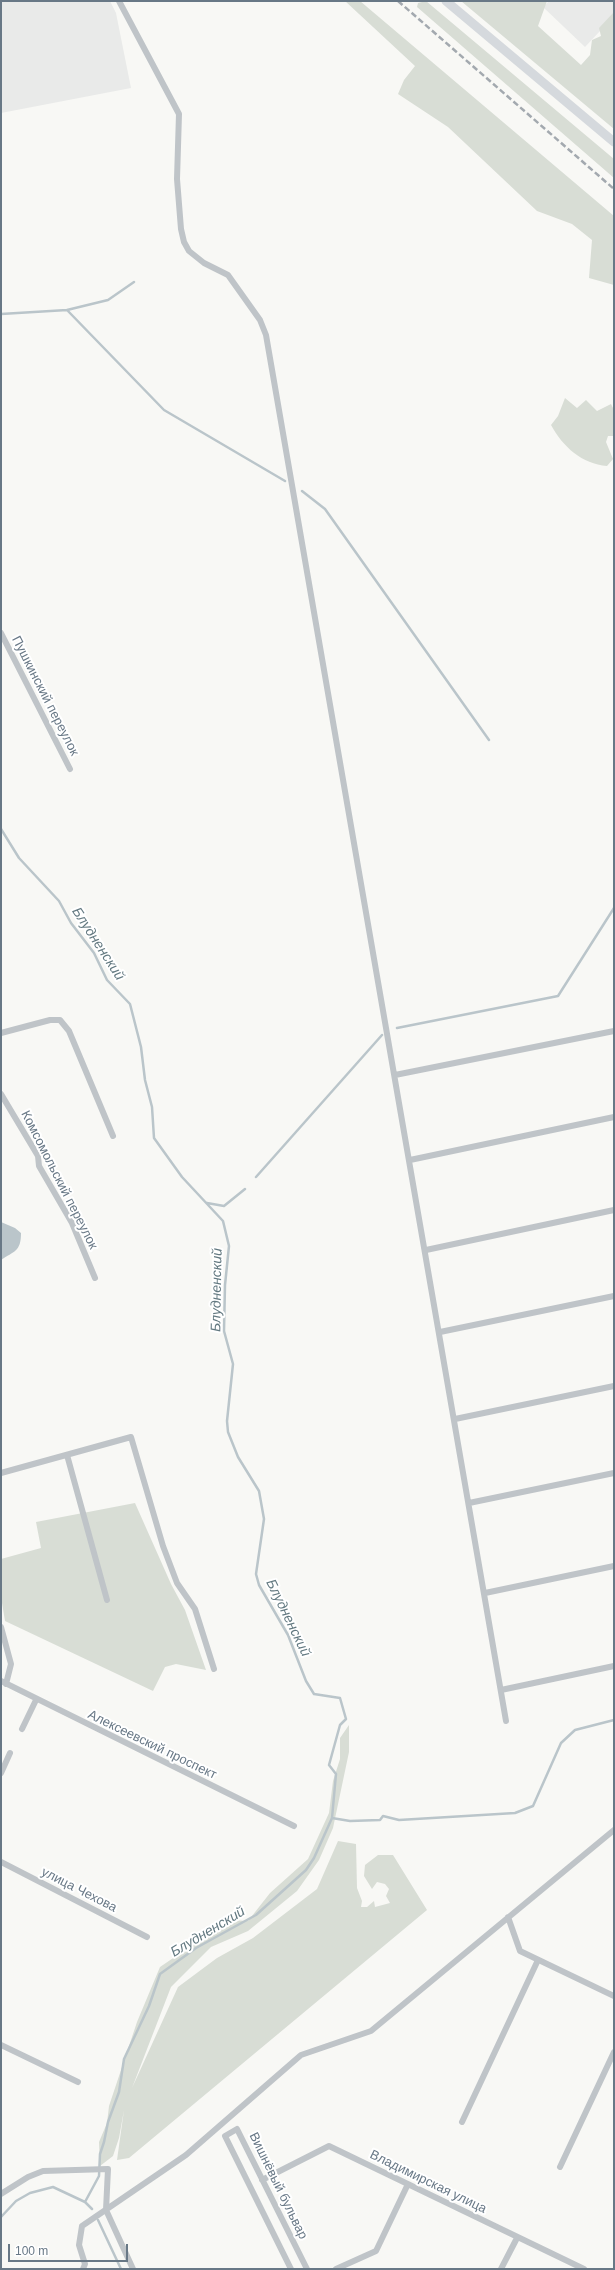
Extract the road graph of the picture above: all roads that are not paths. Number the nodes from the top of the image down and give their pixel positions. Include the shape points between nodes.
1 (119, 1) edge
2 (446, 1) edge
3 (614, 142) edge
4 (1, 633) edge
5 (70, 768) dead end
6 (614, 1031) edge
7 (1, 1033) edge
8 (395, 1075) junction
9 (1, 1094) edge
10 (614, 1117) edge
11 (113, 1136) dead end
12 (410, 1160) junction
13 (614, 1210) edge
14 (426, 1250) junction
15 (95, 1278) dead end
16 (614, 1296) edge
17 (440, 1332) junction
18 (614, 1386) edge
19 (455, 1419) junction
20 (67, 1455) junction
21 (1, 1473) edge
22 (614, 1473) edge
23 (469, 1503) junction
24 (614, 1566) edge
25 (484, 1593) junction
26 (107, 1600) dead end
27 (1, 1627) edge
28 (614, 1666) edge
29 (214, 1669) dead end
30 (4, 1683) edge
31 (501, 1690) junction
32 (36, 1700) junction
33 (506, 1721) dead end
34 (22, 1729) dead end
35 (10, 1753) dead end
36 (1, 1773) edge
37 (294, 1826) dead end
38 (613, 1830) edge
39 (1, 1862) edge
40 (508, 1917) junction
41 (147, 1936) dead end
42 (538, 1960) junction
43 (614, 1996) edge
44 (1, 2045) edge
45 (614, 2052) edge
46 (78, 2082) dead end
47 (462, 2122) dead end
48 (560, 2167) dead end
49 (262, 2180) junction
50 (408, 2184) junction
51 (1, 2194) edge
52 (106, 2208) junction
53 (517, 2238) junction
54 (83, 2269) edge
55 (133, 2269) edge
56 (291, 2269) edge
57 (307, 2269) edge
58 (336, 2269) edge
59 (501, 2269) edge
60 (584, 2269) edge

1 - 8 street via 179,114 177,179 184,242 189,251 204,263 228,275 260,320 266,335
2 - 3 street
4 - 5 street, Пушкинский переулок
6 - 8 street
7 - 11 street via 50,1020 60,1020 69,1031
8 - 12 street
9 - 15 street, Комсомольский переулок via 38,1156 39,1166 72,1223
10 - 12 street
12 - 14 street
13 - 14 street
14 - 17 street
16 - 17 street
17 - 19 street
18 - 19 street
19 - 23 street
20 - 21 street
20 - 26 street
20 - 29 street via 131,1437 163,1546 177,1583 195,1610
22 - 23 street
23 - 25 street
24 - 25 street
25 - 31 street
27 - 30 street via 11,1664
28 - 31 street
30 - 32 street, Алексеевский проспект
31 - 33 street
32 - 34 street
32 - 37 street, Алексеевский проспект
35 - 36 street
38 - 40 street
39 - 41 street, улица Чехова
40 - 42 street via 520,1951
40 - 52 street via 371,2031 301,2055 186,2155
42 - 43 street
42 - 47 street
44 - 46 street
45 - 48 street
49 - 50 street, Владимирская улица via 329,2146
49 - 56 street, Вишнёвый бульвар via 238,2129 225,2136
49 - 57 street, Вишнёвый бульвар
50 - 53 street, Владимирская улица
50 - 58 street via 376,2251
51 - 52 street via 43,2171 108,2169
52 - 54 street via 82,2226 79,2245 85,2264
52 - 55 street via 108,2219
53 - 59 street
53 - 60 street, Владимирская улица

